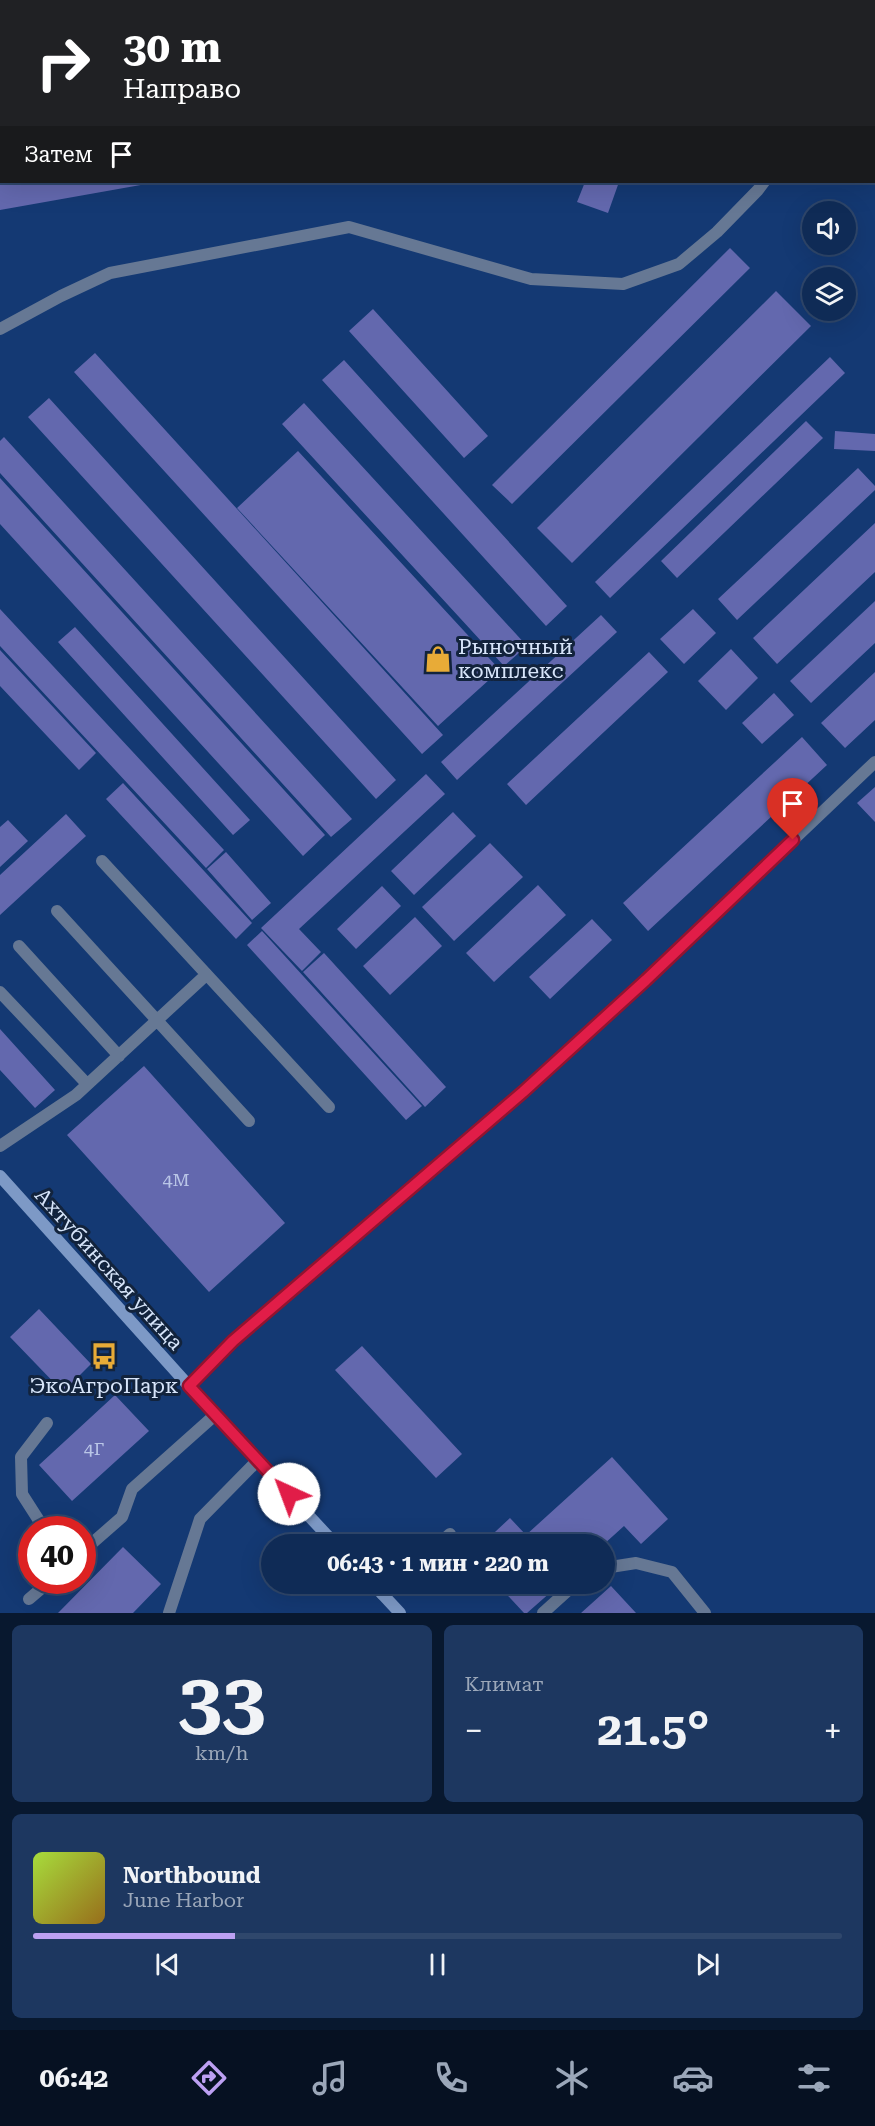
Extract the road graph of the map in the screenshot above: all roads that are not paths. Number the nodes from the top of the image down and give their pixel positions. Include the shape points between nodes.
1 (763, 183) edge
2 (0, 329) edge
3 (875, 762) edge
4 (102, 861) dead end
5 (57, 911) dead end
6 (19, 946) dead end
7 (206, 975) junction
8 (0, 992) edge
9 (157, 1021) junction
10 (119, 1056) junction
11 (87, 1084) junction
12 (329, 1107) dead end
13 (249, 1121) dead end
14 (0, 1146) edge
15 (0, 1176) edge
16 (189, 1386) junction
17 (215, 1415) junction
18 (47, 1423) dead end
19 (258, 1460) junction
20 (36, 1516) edge
21 (326, 1534) edge
22 (96, 1540) edge
23 (615, 1566) edge
24 (35, 1594) edge
25 (382, 1594) edge
26 (564, 1594) edge
27 (29, 1599) dead end
28 (169, 1613) edge
29 (400, 1613) edge
30 (543, 1613) edge
31 (705, 1613) edge

1 - 2 lane via 717,232 679,264 623,284 531,279 349,227 110,273
3 - 16 lane via 523,1092 233,1341
4 - 7 lane
5 - 9 lane
6 - 10 lane
7 - 9 lane
7 - 12 lane
8 - 11 lane
9 - 10 lane
9 - 13 lane
10 - 11 lane
11 - 14 lane
15 - 16 street, Ахтубинская улица
16 - 17 street, Ахтубинская улица
17 - 19 street, Ахтубинская улица
17 - 22 lane via 132,1489 122,1517
18 - 20 lane via 21,1457 22,1494
19 - 21 street, Ахтубинская улица
19 - 28 lane via 201,1519
23 - 31 lane via 636,1563 672,1572
24 - 27 lane
25 - 29 street
26 - 30 lane

